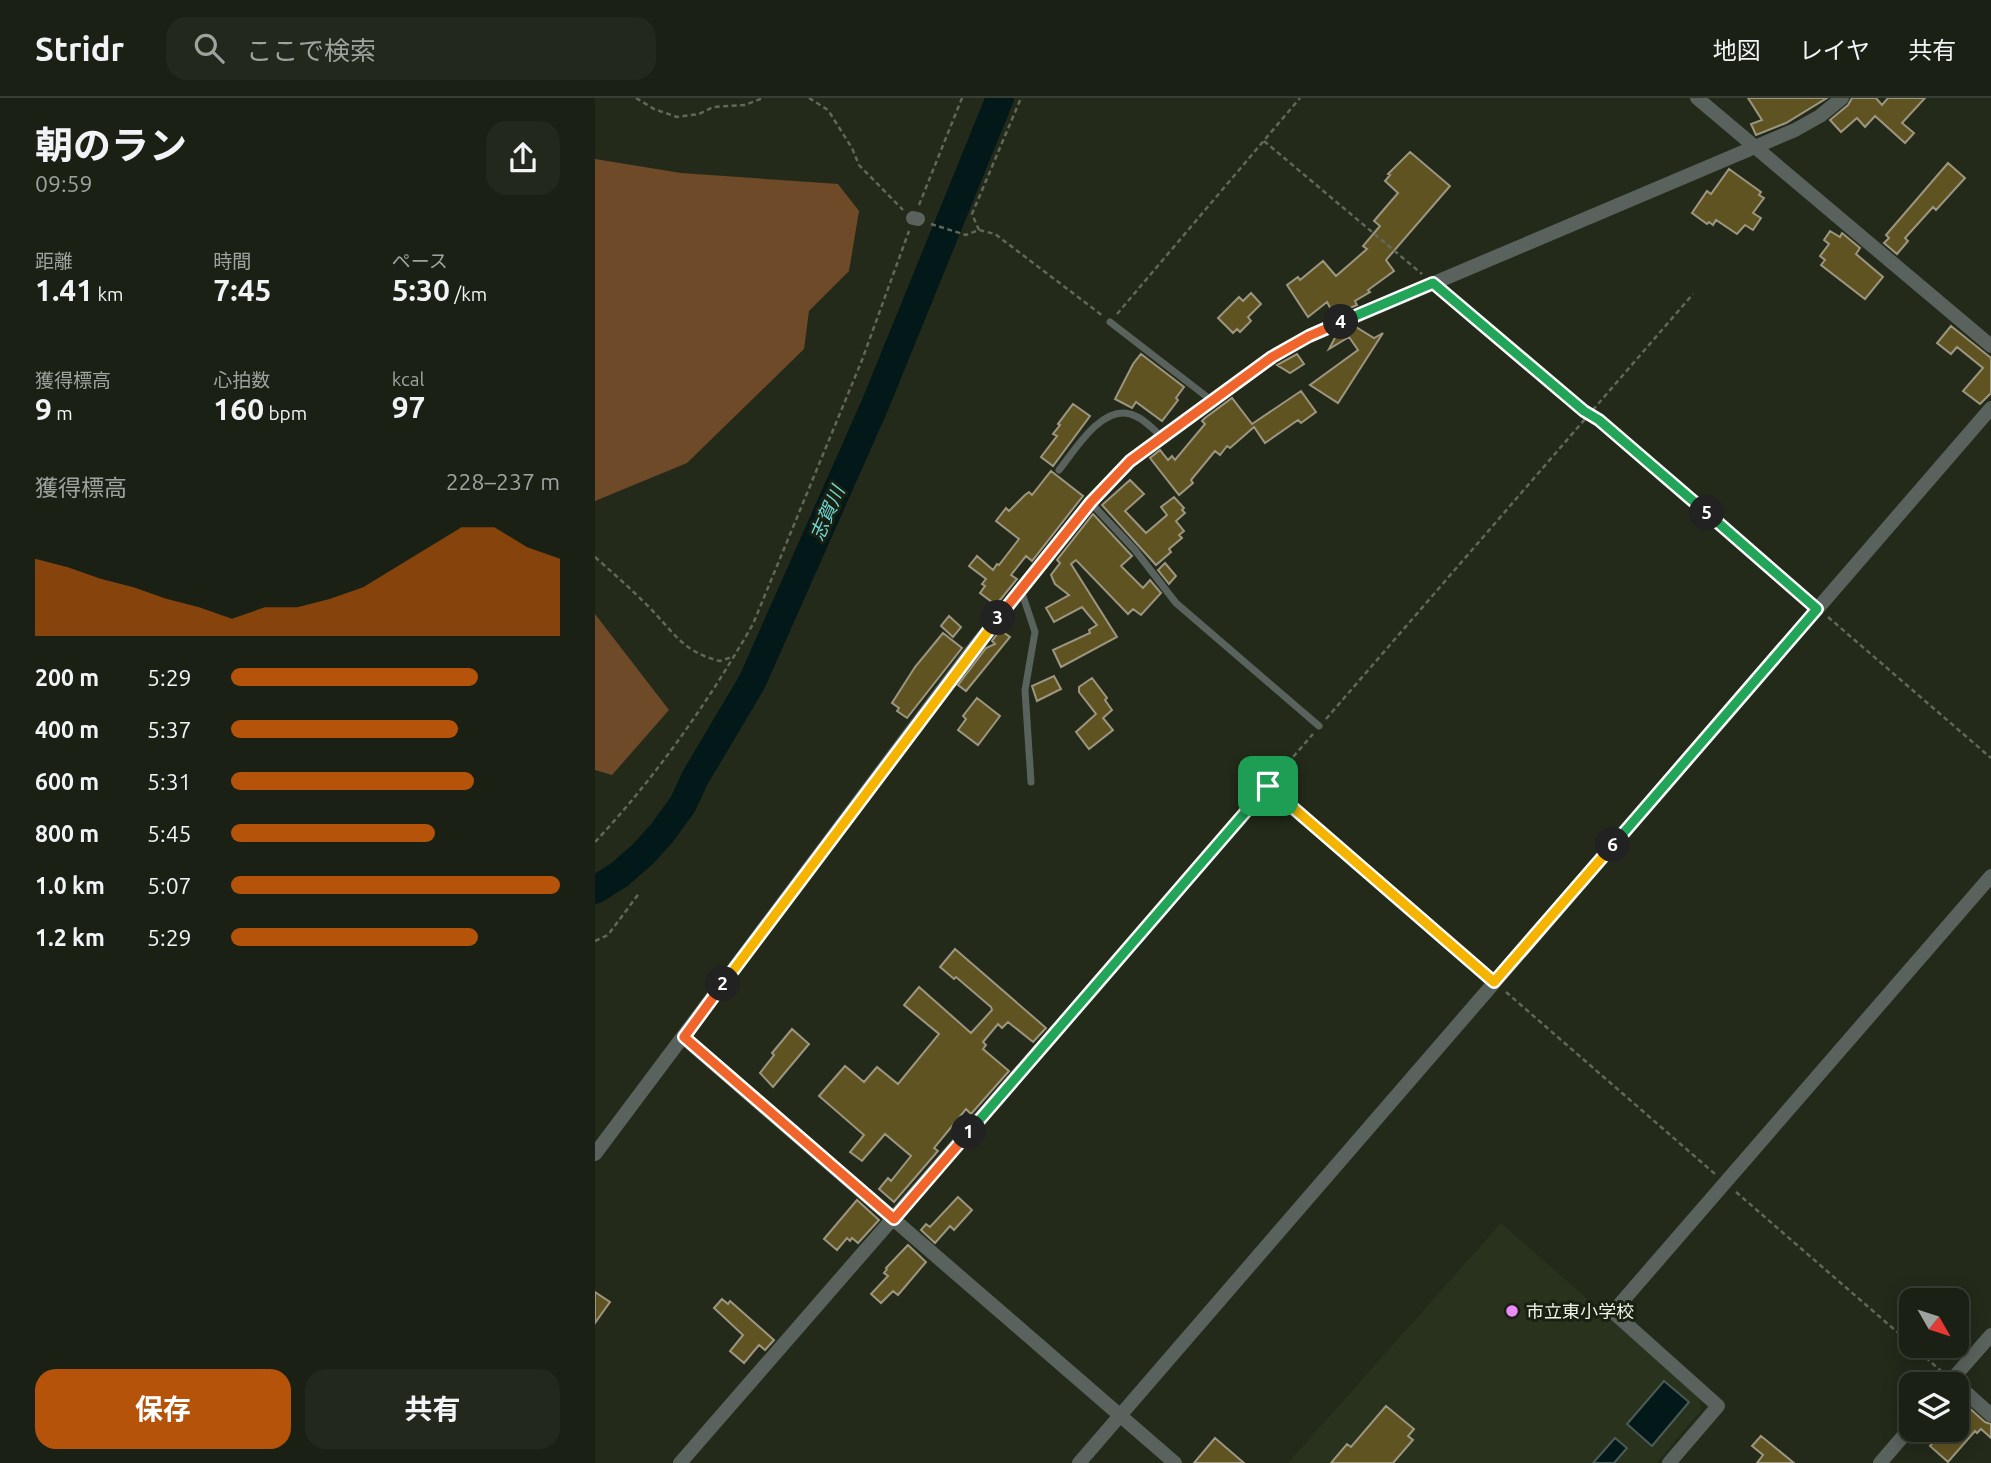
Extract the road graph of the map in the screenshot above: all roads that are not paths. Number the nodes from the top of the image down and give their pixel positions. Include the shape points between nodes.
1 (1697, 98) edge
2 (1842, 98) edge
3 (1756, 146) junction
4 (1110, 322) road end
5 (1991, 346) edge
6 (1211, 400) junction
7 (1991, 408) edge
8 (1162, 437) junction
9 (1059, 470) dead end
10 (1091, 502) junction
11 (1021, 589) junction
12 (1319, 726) road end
13 (1031, 782) dead end
14 (1991, 876) edge
15 (1056, 1031) road end
16 (684, 1037) junction
17 (595, 1154) edge
18 (894, 1219) junction
19 (1991, 1335) edge
20 (1959, 1372) edge
21 (1969, 1397) edge
22 (1121, 1415) junction
23 (1991, 1415) edge
24 (1899, 1441) edge
25 (680, 1463) edge
26 (1079, 1463) edge
27 (1175, 1463) edge
28 (1669, 1463) edge
29 (1880, 1463) edge

1 - 3 street
2 - 3 street via 1795,130
3 - 5 street
3 - 6 street via 1309,336
4 - 6 lane
6 - 8 street
7 - 22 street
8 - 9 lane via 1130,414 1108,416
8 - 10 street via 1130,461
10 - 11 street
10 - 12 lane via 1176,603
11 - 13 lane via 1035,632 1025,690
11 - 16 street
14 - 28 street via 1613,1312 1719,1406
15 - 18 street
16 - 17 street
16 - 18 street
18 - 22 street
18 - 25 street
19 - 20 street
21 - 23 street
22 - 26 street
22 - 27 street
24 - 29 street

